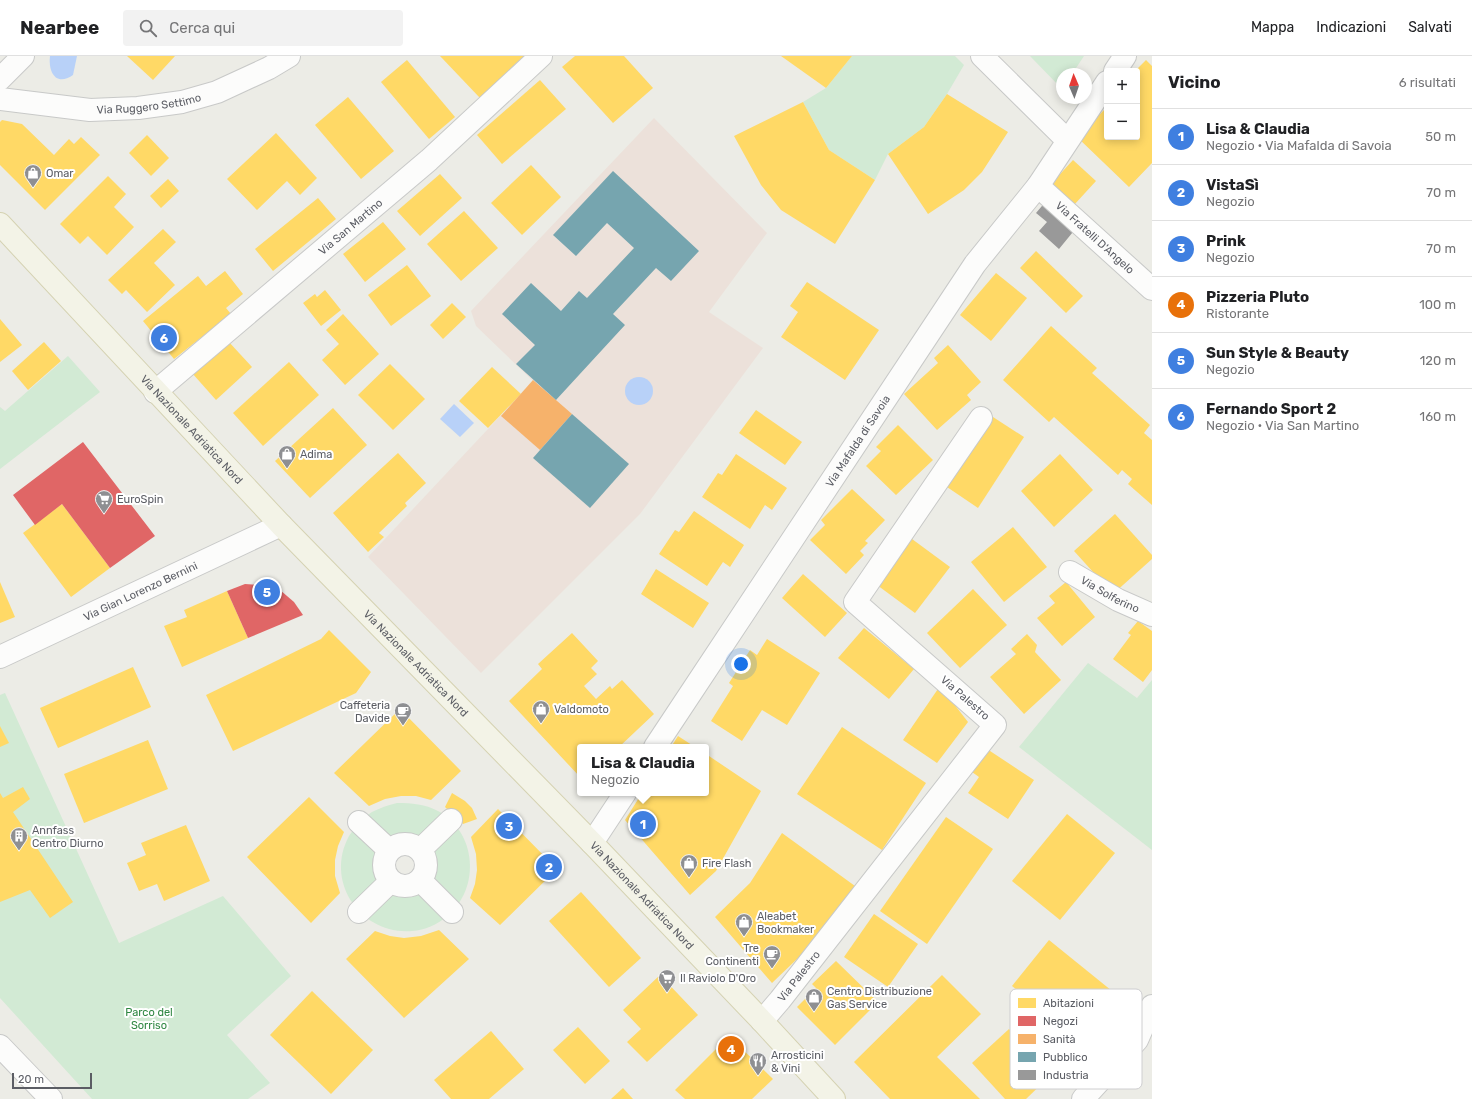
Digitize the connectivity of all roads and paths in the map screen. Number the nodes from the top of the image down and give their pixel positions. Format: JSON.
{"nodes":[{"id":1,"x":23,"y":56,"type":"edge"},
{"id":2,"x":290,"y":56,"type":"edge"},
{"id":3,"x":542,"y":56,"type":"edge"},
{"id":4,"x":982,"y":56,"type":"edge"},
{"id":5,"x":1125,"y":56,"type":"edge"},
{"id":6,"x":1117,"y":68,"type":"edge"},
{"id":7,"x":0,"y":79,"type":"edge"},
{"id":8,"x":1104,"y":86,"type":"edge"},
{"id":9,"x":0,"y":100,"type":"edge"},
{"id":10,"x":1067,"y":140,"type":"junction"},
{"id":11,"x":1038,"y":186,"type":"junction"},
{"id":12,"x":0,"y":224,"type":"edge"},
{"id":13,"x":1152,"y":289,"type":"edge"},
{"id":14,"x":155,"y":392,"type":"junction"},
{"id":15,"x":982,"y":418,"type":"dead end"},
{"id":16,"x":281,"y":525,"type":"junction"},
{"id":17,"x":1070,"y":572,"type":"dead end"},
{"id":18,"x":1152,"y":615,"type":"edge"},
{"id":19,"x":0,"y":657,"type":"edge"},
{"id":20,"x":657,"y":744,"type":"edge"},
{"id":21,"x":623,"y":796,"type":"edge"},
{"id":22,"x":451,"y":820,"type":"dead end"},
{"id":23,"x":359,"y":822,"type":"dead end"},
{"id":24,"x":592,"y":843,"type":"junction"},
{"id":25,"x":390,"y":850,"type":"junction"},
{"id":26,"x":420,"y":850,"type":"junction"},
{"id":27,"x":420,"y":880,"type":"junction"},
{"id":28,"x":391,"y":881,"type":"junction"},
{"id":29,"x":359,"y":912,"type":"dead end"},
{"id":30,"x":452,"y":912,"type":"dead end"},
{"id":31,"x":1152,"y":1006,"type":"edge"},
{"id":32,"x":762,"y":1021,"type":"junction"},
{"id":33,"x":1142,"y":1029,"type":"edge"},
{"id":34,"x":0,"y":1046,"type":"edge"},
{"id":35,"x":1092,"y":1089,"type":"edge"},
{"id":36,"x":51,"y":1099,"type":"edge"},
{"id":37,"x":834,"y":1099,"type":"edge"},
{"id":38,"x":1083,"y":1099,"type":"edge"}],
"edges":[{"from":1,"to":7,"type":"street"},
{"from":2,"to":9,"type":"street","name":"Via Ruggero Settimo"},
{"from":3,"to":14,"type":"street","name":"Via San Martino"},
{"from":4,"to":10,"type":"street"},
{"from":5,"to":6,"type":"street"},
{"from":8,"to":10,"type":"street","name":"Via Mafalda di Savoia"},
{"from":10,"to":11,"type":"street","name":"Via Mafalda di Savoia"},
{"from":11,"to":13,"type":"street","name":"Via Fratelli D'Angelo"},
{"from":11,"to":20,"type":"street","name":"Via Mafalda di Savoia"},
{"from":12,"to":14,"type":"main road","name":"Via Nazionale Adriatica Nord"},
{"from":14,"to":16,"type":"main road","name":"Via Nazionale Adriatica Nord"},
{"from":15,"to":32,"type":"street","name":"Via Palestro"},
{"from":16,"to":19,"type":"street","name":"Via Gian Lorenzo Bernini"},
{"from":16,"to":24,"type":"main road","name":"Via Nazionale Adriatica Nord"},
{"from":17,"to":18,"type":"street","name":"Via Solferino"},
{"from":21,"to":24,"type":"street"},
{"from":22,"to":26,"type":"street"},
{"from":23,"to":25,"type":"street"},
{"from":24,"to":32,"type":"main road","name":"Via Nazionale Adriatica Nord"},
{"from":25,"to":26,"type":"street"},
{"from":25,"to":28,"type":"street"},
{"from":26,"to":27,"type":"street"},
{"from":27,"to":28,"type":"street"},
{"from":27,"to":30,"type":"street"},
{"from":28,"to":29,"type":"street"},
{"from":31,"to":33,"type":"street"},
{"from":32,"to":37,"type":"main road","name":"Via Nazionale Adriatica Nord"},
{"from":34,"to":36,"type":"street"},
{"from":35,"to":38,"type":"street"}]}
